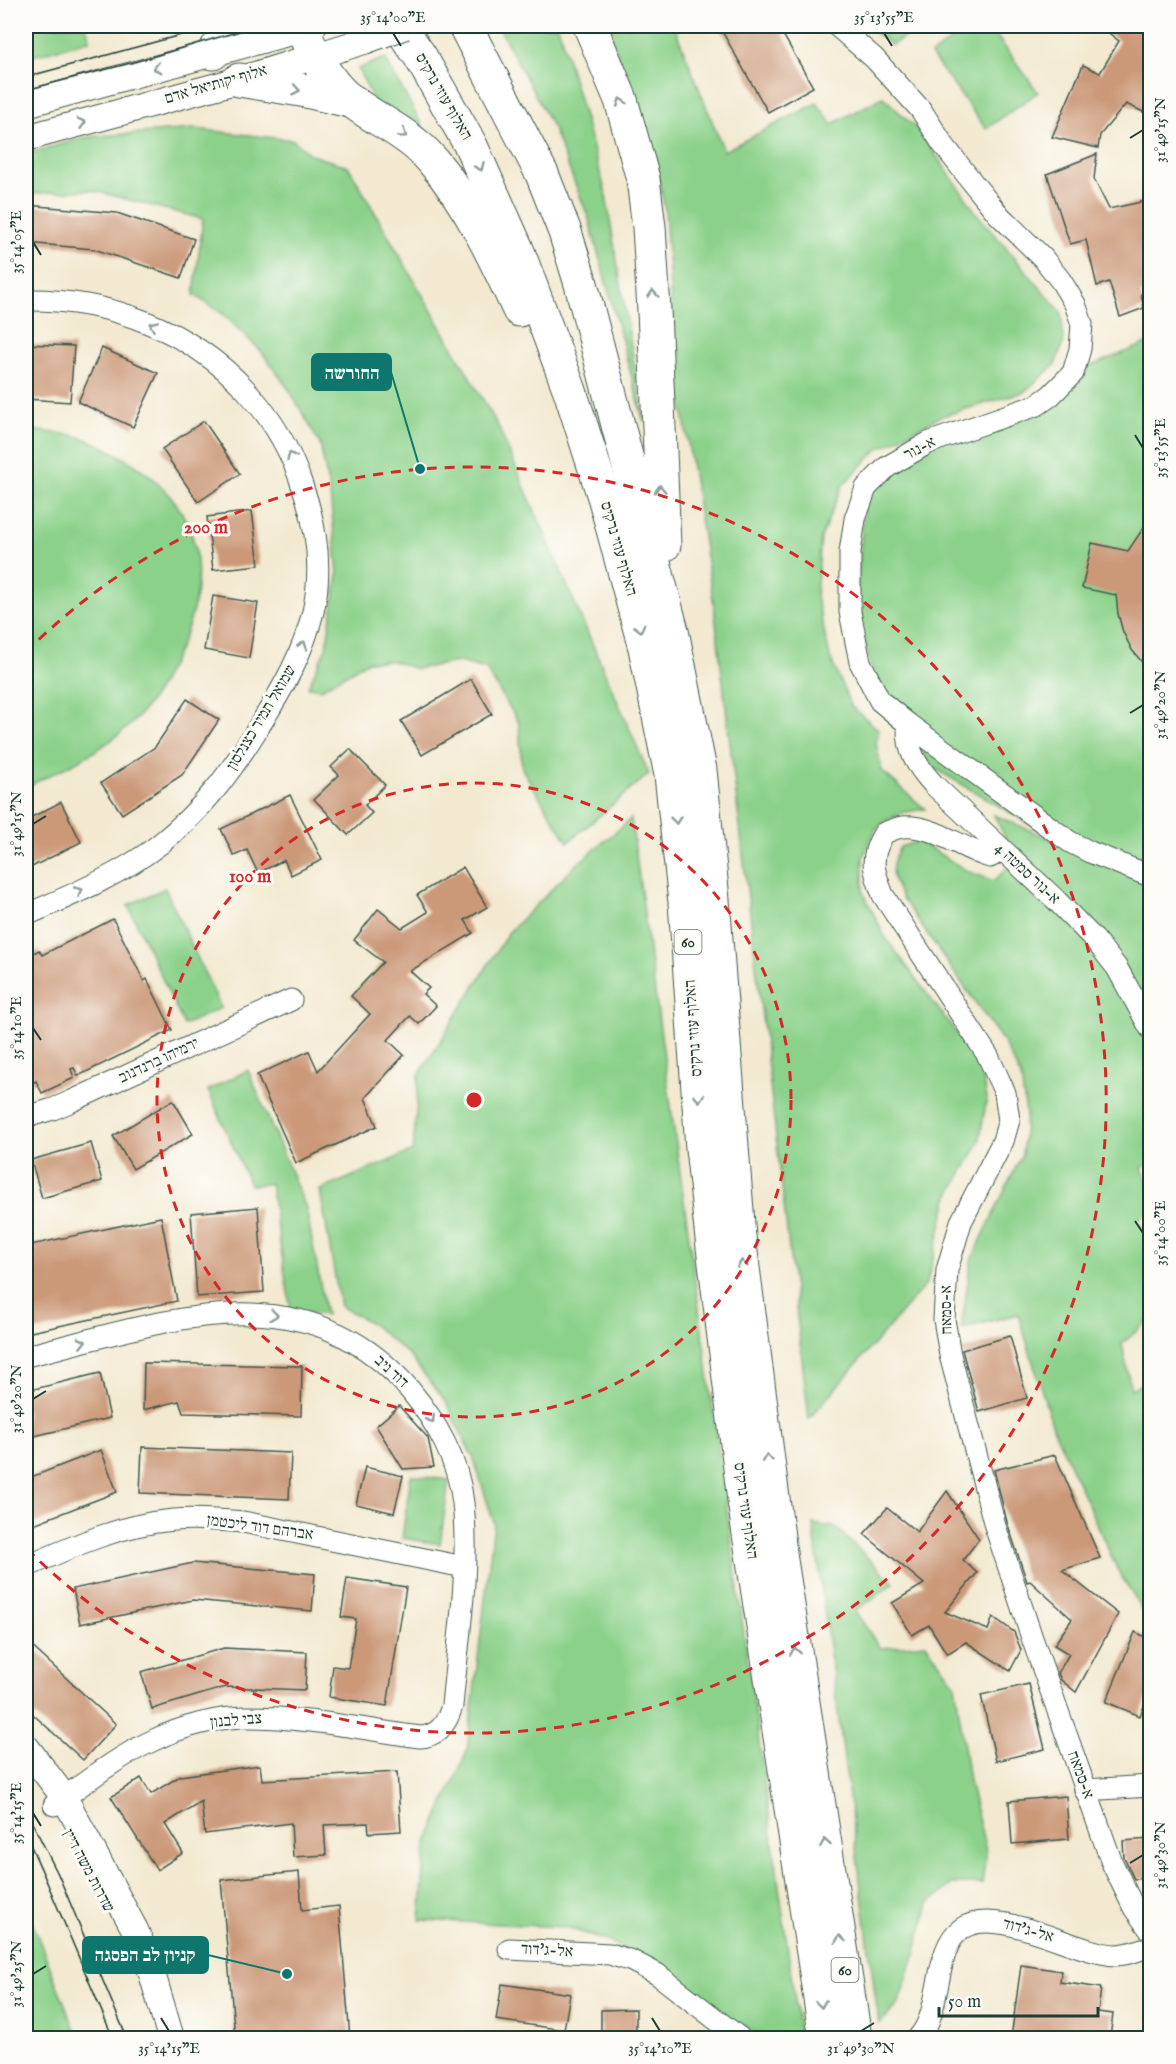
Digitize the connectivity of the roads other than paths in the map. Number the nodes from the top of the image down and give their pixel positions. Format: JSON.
{"nodes":[{"id":1,"x":233,"y":26,"type":"edge"},
{"id":2,"x":399,"y":26,"type":"edge"},
{"id":3,"x":405,"y":26,"type":"edge"},
{"id":4,"x":465,"y":26,"type":"edge"},
{"id":5,"x":590,"y":26,"type":"edge"},
{"id":6,"x":837,"y":26,"type":"edge"},
{"id":7,"x":308,"y":34,"type":"edge"},
{"id":8,"x":213,"y":53,"type":"junction"},
{"id":9,"x":239,"y":80,"type":"junction"},
{"id":10,"x":354,"y":102,"type":"junction"},
{"id":11,"x":26,"y":104,"type":"edge"},
{"id":12,"x":26,"y":138,"type":"edge"},
{"id":13,"x":26,"y":300,"type":"edge"},
{"id":14,"x":605,"y":500,"type":"junction"},
{"id":15,"x":672,"y":631,"type":"junction"},
{"id":16,"x":908,"y":724,"type":"junction"},
{"id":17,"x":1002,"y":850,"type":"junction"},
{"id":18,"x":1150,"y":876,"type":"edge"},
{"id":19,"x":26,"y":915,"type":"edge"},
{"id":20,"x":291,"y":1000,"type":"dead end"},
{"id":21,"x":1150,"y":1028,"type":"edge"},
{"id":22,"x":26,"y":1117,"type":"edge"},
{"id":23,"x":26,"y":1356,"type":"edge"},
{"id":24,"x":26,"y":1567,"type":"edge"},
{"id":25,"x":464,"y":1567,"type":"junction"},
{"id":26,"x":439,"y":1732,"type":"joint"},
{"id":27,"x":26,"y":1747,"type":"edge"},
{"id":28,"x":26,"y":1761,"type":"edge"},
{"id":29,"x":1150,"y":1786,"type":"edge"},
{"id":30,"x":1086,"y":1790,"type":"junction"},
{"id":31,"x":59,"y":1801,"type":"junction"},
{"id":32,"x":820,"y":1903,"type":"junction"},
{"id":33,"x":1148,"y":1943,"type":"edge"},
{"id":34,"x":508,"y":1949,"type":"dead end"},
{"id":35,"x":158,"y":2038,"type":"edge"},
{"id":36,"x":171,"y":2038,"type":"edge"},
{"id":37,"x":740,"y":2038,"type":"edge"},
{"id":38,"x":826,"y":2038,"type":"edge"},
{"id":39,"x":855,"y":2038,"type":"edge"},
{"id":40,"x":918,"y":2038,"type":"edge"}],
"edges":[{"from":1,"to":8,"type":"highway"},
{"from":2,"to":14,"type":"highway","name":"האלוף עוזי נרקיס","number":"60","one_way":true},
{"from":3,"to":7,"type":"street","name":"אלוף יקותיאל אדם","bridge":true},
{"from":4,"to":15,"type":"highway","name":"האלוף עוזי נרקיס","number":"60"},
{"from":15,"to":5,"type":"highway","one_way":true},
{"from":6,"to":16,"type":"street","name":"א-נור"},
{"from":7,"to":8,"type":"street","name":"אלוף יקותיאל אדם"},
{"from":7,"to":9,"type":"street","name":"אלוף יקותיאל אדם"},
{"from":7,"to":10,"type":"highway"},
{"from":8,"to":11,"type":"street","name":"אלוף יקותיאל אדם","one_way":true},
{"from":9,"to":10,"type":"highway","one_way":true},
{"from":12,"to":9,"type":"street","name":"אלוף יקותיאל אדם","one_way":true},
{"from":10,"to":14,"type":"highway","one_way":true},
{"from":19,"to":13,"type":"street","name":"שמואל תמיר כצנלסון","one_way":true},
{"from":14,"to":32,"type":"highway","name":"האלוף עוזי נרקיס","number":"60","one_way":true},
{"from":32,"to":15,"type":"highway","name":"האלוף עוזי נרקיס","number":"60","one_way":true},
{"from":16,"to":17,"type":"street","name":"א-נור סמטה 4"},
{"from":16,"to":18,"type":"street","name":"א-נור"},
{"from":17,"to":21,"type":"street","name":"א-נור סמטה 4"},
{"from":17,"to":30,"type":"street","name":"א-סמאח"},
{"from":20,"to":22,"type":"street","name":"ירמיהו ברנדנוב"},
{"from":23,"to":25,"type":"street","name":"דוד ניב","one_way":true},
{"from":24,"to":25,"type":"street","name":"אברהם דוד ליכטמן"},
{"from":25,"to":26,"type":"street","name":"דוד ניב"},
{"from":26,"to":31,"type":"street","name":"צבי לבנון"},
{"from":27,"to":31,"type":"street","name":"שדרות משה דיין"},
{"from":28,"to":31,"type":"street"},
{"from":29,"to":30,"type":"street"},
{"from":30,"to":33,"type":"street","name":"א-סמאח"},
{"from":31,"to":35,"type":"street","name":"שדרות משה דיין"},
{"from":31,"to":36,"type":"street"},
{"from":32,"to":38,"type":"highway","name":"האלוף עוזי נרקיס","number":"60","one_way":true},
{"from":39,"to":32,"type":"highway","name":"האלוף עוזי נרקיס","number":"60","one_way":true},
{"from":33,"to":40,"type":"street","name":"אל-ג'דוד"},
{"from":34,"to":37,"type":"street","name":"אל-ג'דוד"}]}
